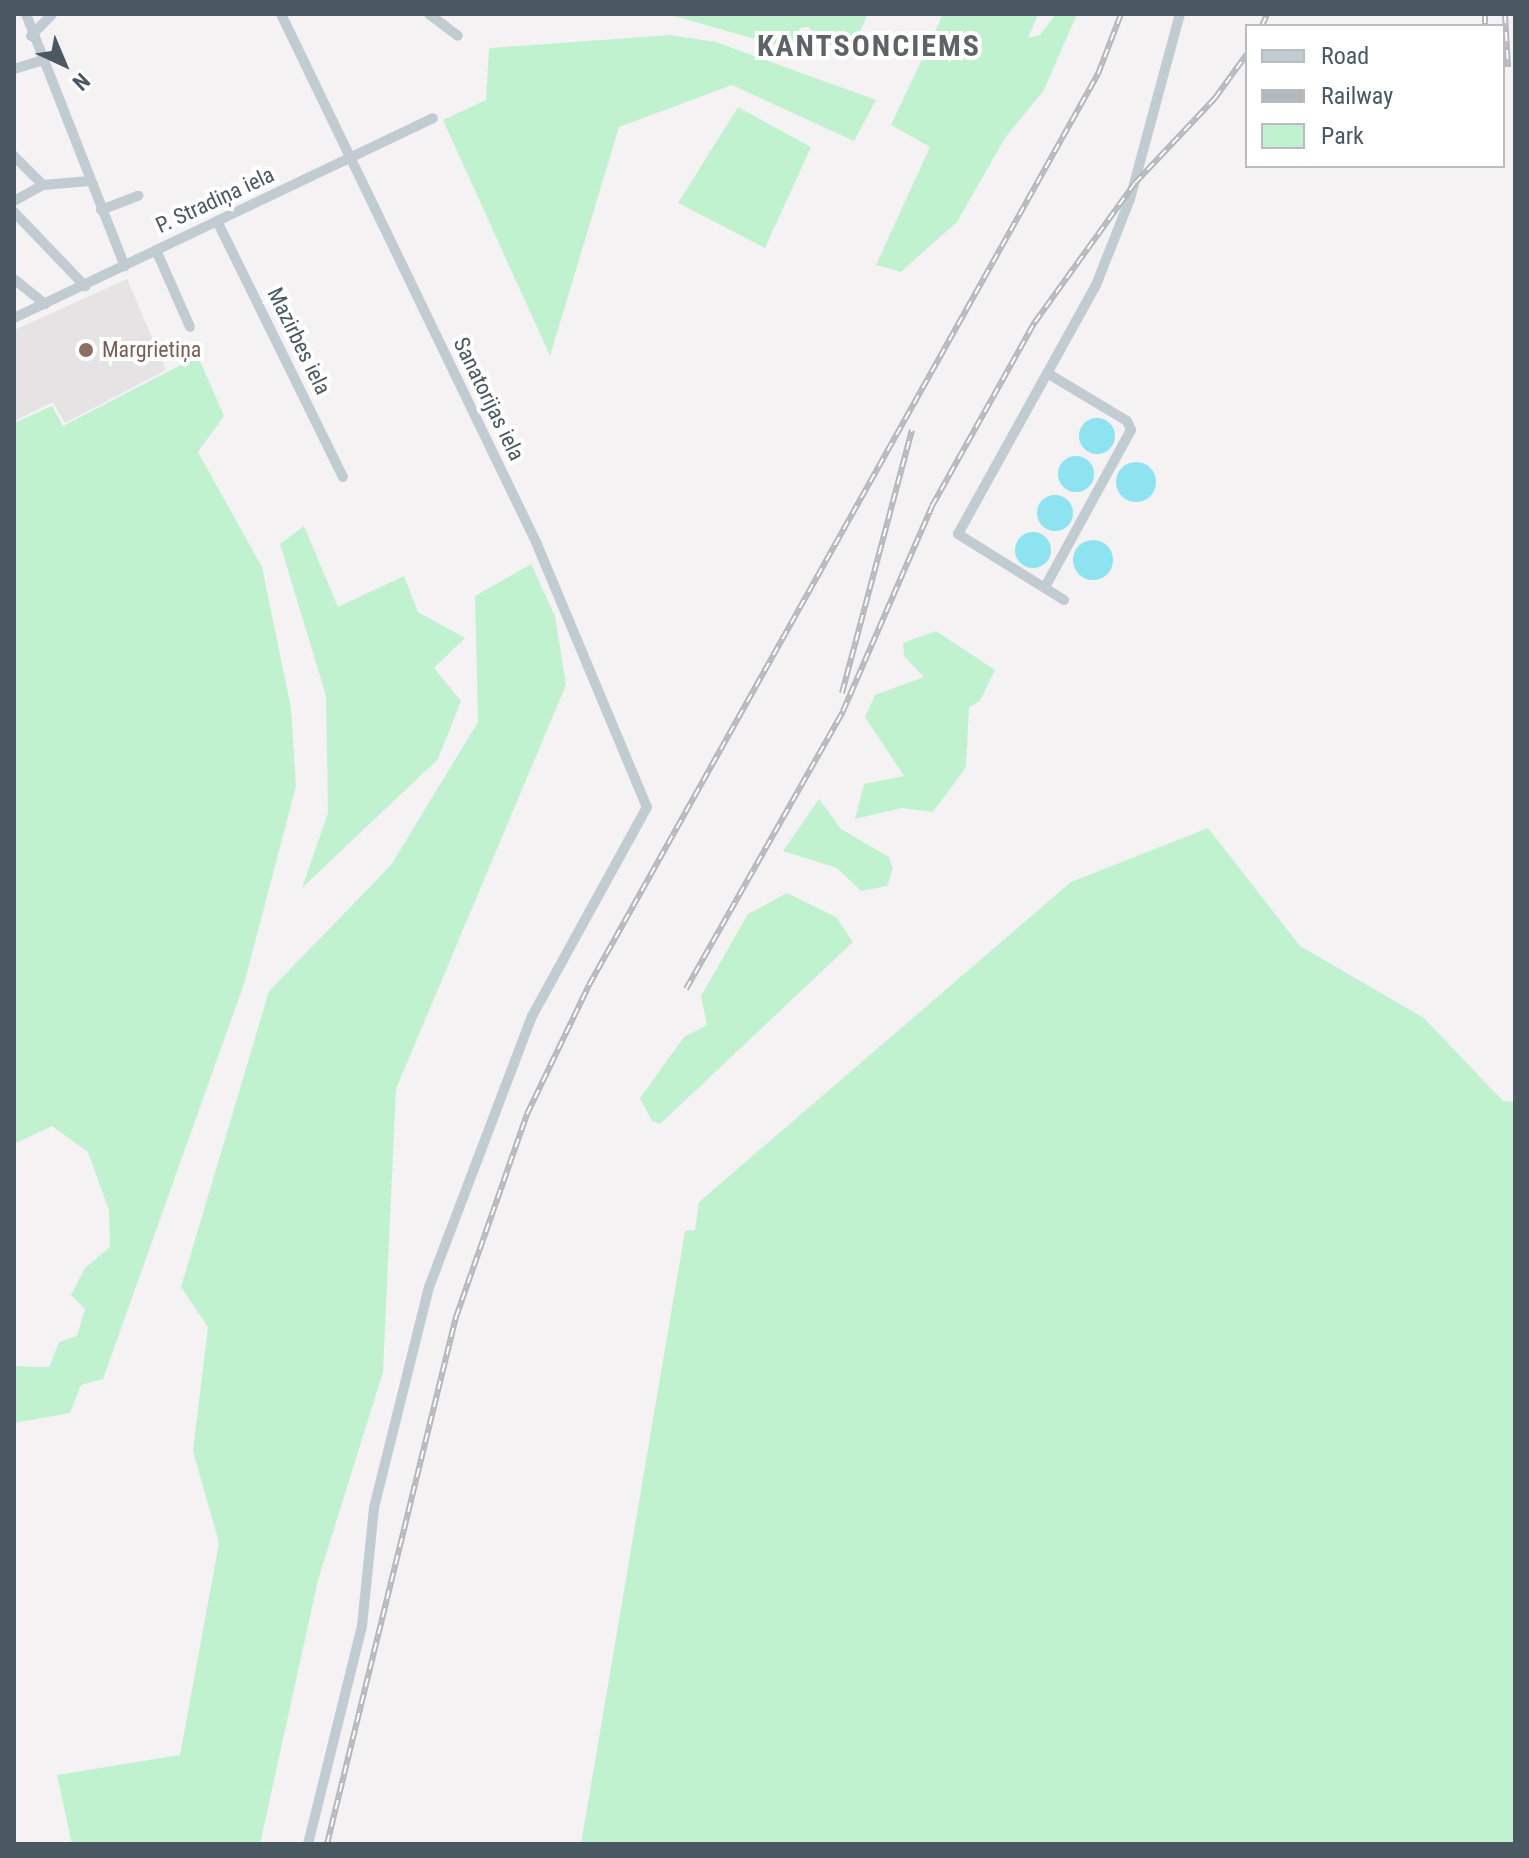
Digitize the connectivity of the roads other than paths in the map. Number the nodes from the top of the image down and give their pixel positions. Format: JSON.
{"nodes":[{"id":1,"x":23,"y":14,"type":"edge"},
{"id":2,"x":52,"y":14,"type":"edge"},
{"id":3,"x":281,"y":14,"type":"edge"},
{"id":4,"x":429,"y":14,"type":"edge"},
{"id":5,"x":1180,"y":14,"type":"edge"},
{"id":6,"x":14,"y":16,"type":"edge"},
{"id":7,"x":31,"y":36,"type":"junction"},
{"id":8,"x":458,"y":36,"type":"dead end"},
{"id":9,"x":40,"y":61,"type":"junction"},
{"id":10,"x":14,"y":69,"type":"edge"},
{"id":11,"x":433,"y":118,"type":"dead end"},
{"id":12,"x":14,"y":156,"type":"edge"},
{"id":13,"x":350,"y":157,"type":"junction"},
{"id":14,"x":89,"y":181,"type":"junction"},
{"id":15,"x":43,"y":185,"type":"junction"},
{"id":16,"x":138,"y":196,"type":"dead end"},
{"id":17,"x":14,"y":201,"type":"edge"},
{"id":18,"x":101,"y":210,"type":"junction"},
{"id":19,"x":14,"y":212,"type":"edge"},
{"id":20,"x":218,"y":223,"type":"junction"},
{"id":21,"x":156,"y":250,"type":"junction"},
{"id":22,"x":125,"y":266,"type":"junction"},
{"id":23,"x":14,"y":279,"type":"edge"},
{"id":24,"x":85,"y":286,"type":"junction"},
{"id":25,"x":45,"y":304,"type":"junction"},
{"id":26,"x":14,"y":318,"type":"edge"},
{"id":27,"x":190,"y":327,"type":"dead end"},
{"id":28,"x":1047,"y":373,"type":"junction"},
{"id":29,"x":343,"y":477,"type":"dead end"},
{"id":30,"x":1045,"y":587,"type":"junction"},
{"id":31,"x":1064,"y":600,"type":"dead end"},
{"id":32,"x":308,"y":1844,"type":"edge"}],
"edges":[{"from":1,"to":6,"type":"street"},
{"from":1,"to":7,"type":"street"},
{"from":2,"to":7,"type":"street"},
{"from":3,"to":13,"type":"street","name":"Sanatorijas iela"},
{"from":4,"to":8,"type":"street"},
{"from":5,"to":28,"type":"street"},
{"from":7,"to":9,"type":"street"},
{"from":9,"to":10,"type":"street"},
{"from":9,"to":14,"type":"street"},
{"from":11,"to":13,"type":"street","name":"P. Stradiņa iela"},
{"from":12,"to":15,"type":"street"},
{"from":13,"to":20,"type":"street","name":"P. Stradiņa iela"},
{"from":13,"to":32,"type":"street","name":"Sanatorijas iela"},
{"from":14,"to":15,"type":"street"},
{"from":14,"to":18,"type":"street"},
{"from":15,"to":17,"type":"street"},
{"from":16,"to":18,"type":"street"},
{"from":18,"to":22,"type":"street"},
{"from":19,"to":24,"type":"street"},
{"from":20,"to":21,"type":"street","name":"P. Stradiņa iela"},
{"from":20,"to":29,"type":"street","name":"Mazirbes iela"},
{"from":21,"to":22,"type":"street","name":"P. Stradiņa iela"},
{"from":21,"to":27,"type":"street"},
{"from":22,"to":24,"type":"street","name":"P. Stradiņa iela"},
{"from":23,"to":25,"type":"street"},
{"from":24,"to":25,"type":"street","name":"P. Stradiņa iela"},
{"from":25,"to":26,"type":"street","name":"P. Stradiņa iela"},
{"from":28,"to":30,"type":"street"},
{"from":28,"to":30,"type":"street"},
{"from":30,"to":31,"type":"street"}]}
